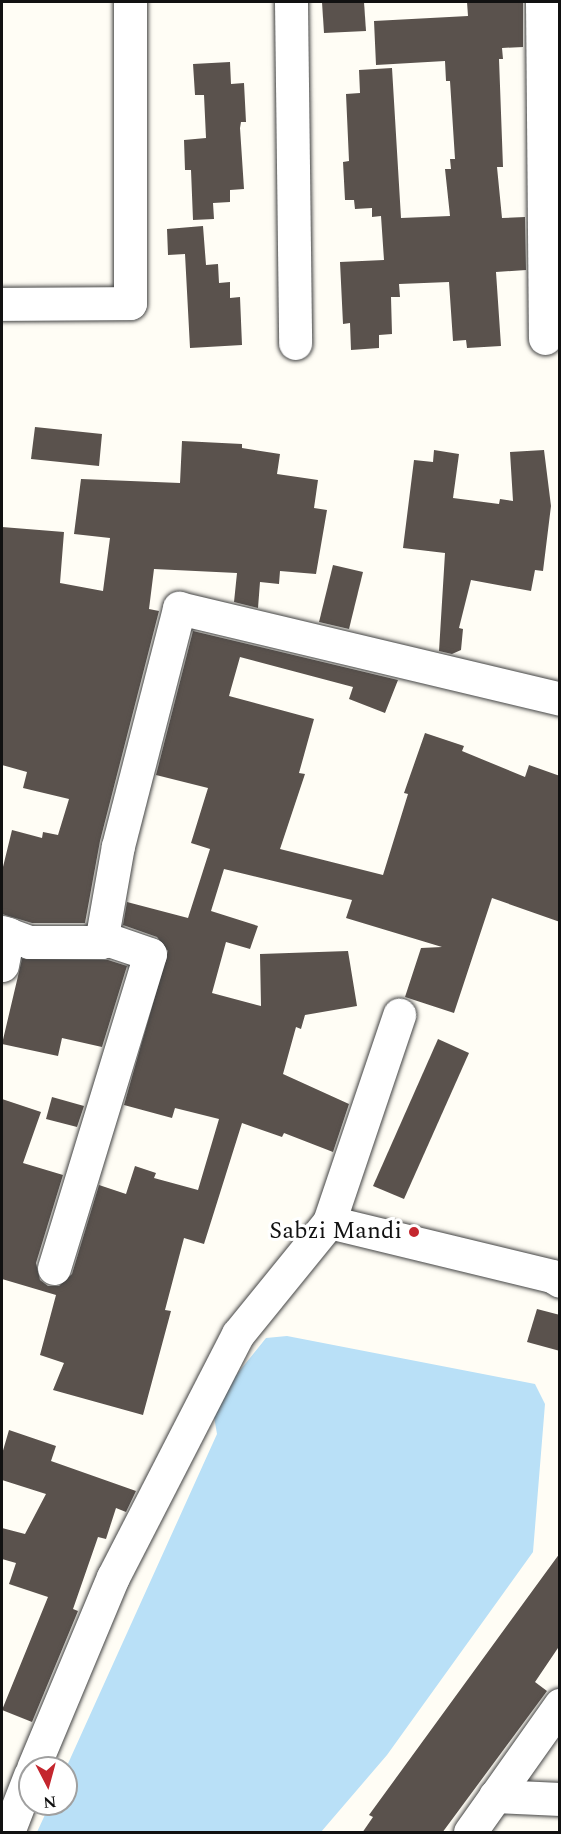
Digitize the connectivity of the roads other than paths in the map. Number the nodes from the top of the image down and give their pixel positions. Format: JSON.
{"nodes":[{"id":1,"x":130,"y":2,"type":"edge"},
{"id":2,"x":291,"y":2,"type":"edge"},
{"id":3,"x":542,"y":2,"type":"edge"},
{"id":4,"x":2,"y":304,"type":"edge"},
{"id":5,"x":545,"y":338,"type":"dead end"},
{"id":6,"x":295,"y":343,"type":"dead end"},
{"id":7,"x":560,"y":699,"type":"edge"},
{"id":8,"x":100,"y":942,"type":"junction"},
{"id":9,"x":4,"y":944,"type":"edge"},
{"id":10,"x":399,"y":1015,"type":"dead end"},
{"id":11,"x":329,"y":1222,"type":"junction"},
{"id":12,"x":54,"y":1268,"type":"dead end"},
{"id":13,"x":560,"y":1281,"type":"edge"},
{"id":14,"x":560,"y":1705,"type":"edge"},
{"id":15,"x":38,"y":1756,"type":"edge"},
{"id":16,"x":495,"y":1796,"type":"junction"},
{"id":17,"x":560,"y":1799,"type":"edge"},
{"id":18,"x":18,"y":1807,"type":"edge"},
{"id":19,"x":8,"y":1833,"type":"edge"},
{"id":20,"x":470,"y":1833,"type":"edge"}],
"edges":[{"from":1,"to":4,"type":"street"},
{"from":2,"to":6,"type":"street"},
{"from":3,"to":5,"type":"street"},
{"from":7,"to":8,"type":"street"},
{"from":8,"to":9,"type":"street"},
{"from":8,"to":12,"type":"street"},
{"from":10,"to":11,"type":"street"},
{"from":11,"to":13,"type":"street"},
{"from":11,"to":15,"type":"street"},
{"from":14,"to":16,"type":"street"},
{"from":16,"to":17,"type":"street"},
{"from":16,"to":20,"type":"street"},
{"from":18,"to":19,"type":"street"}]}
